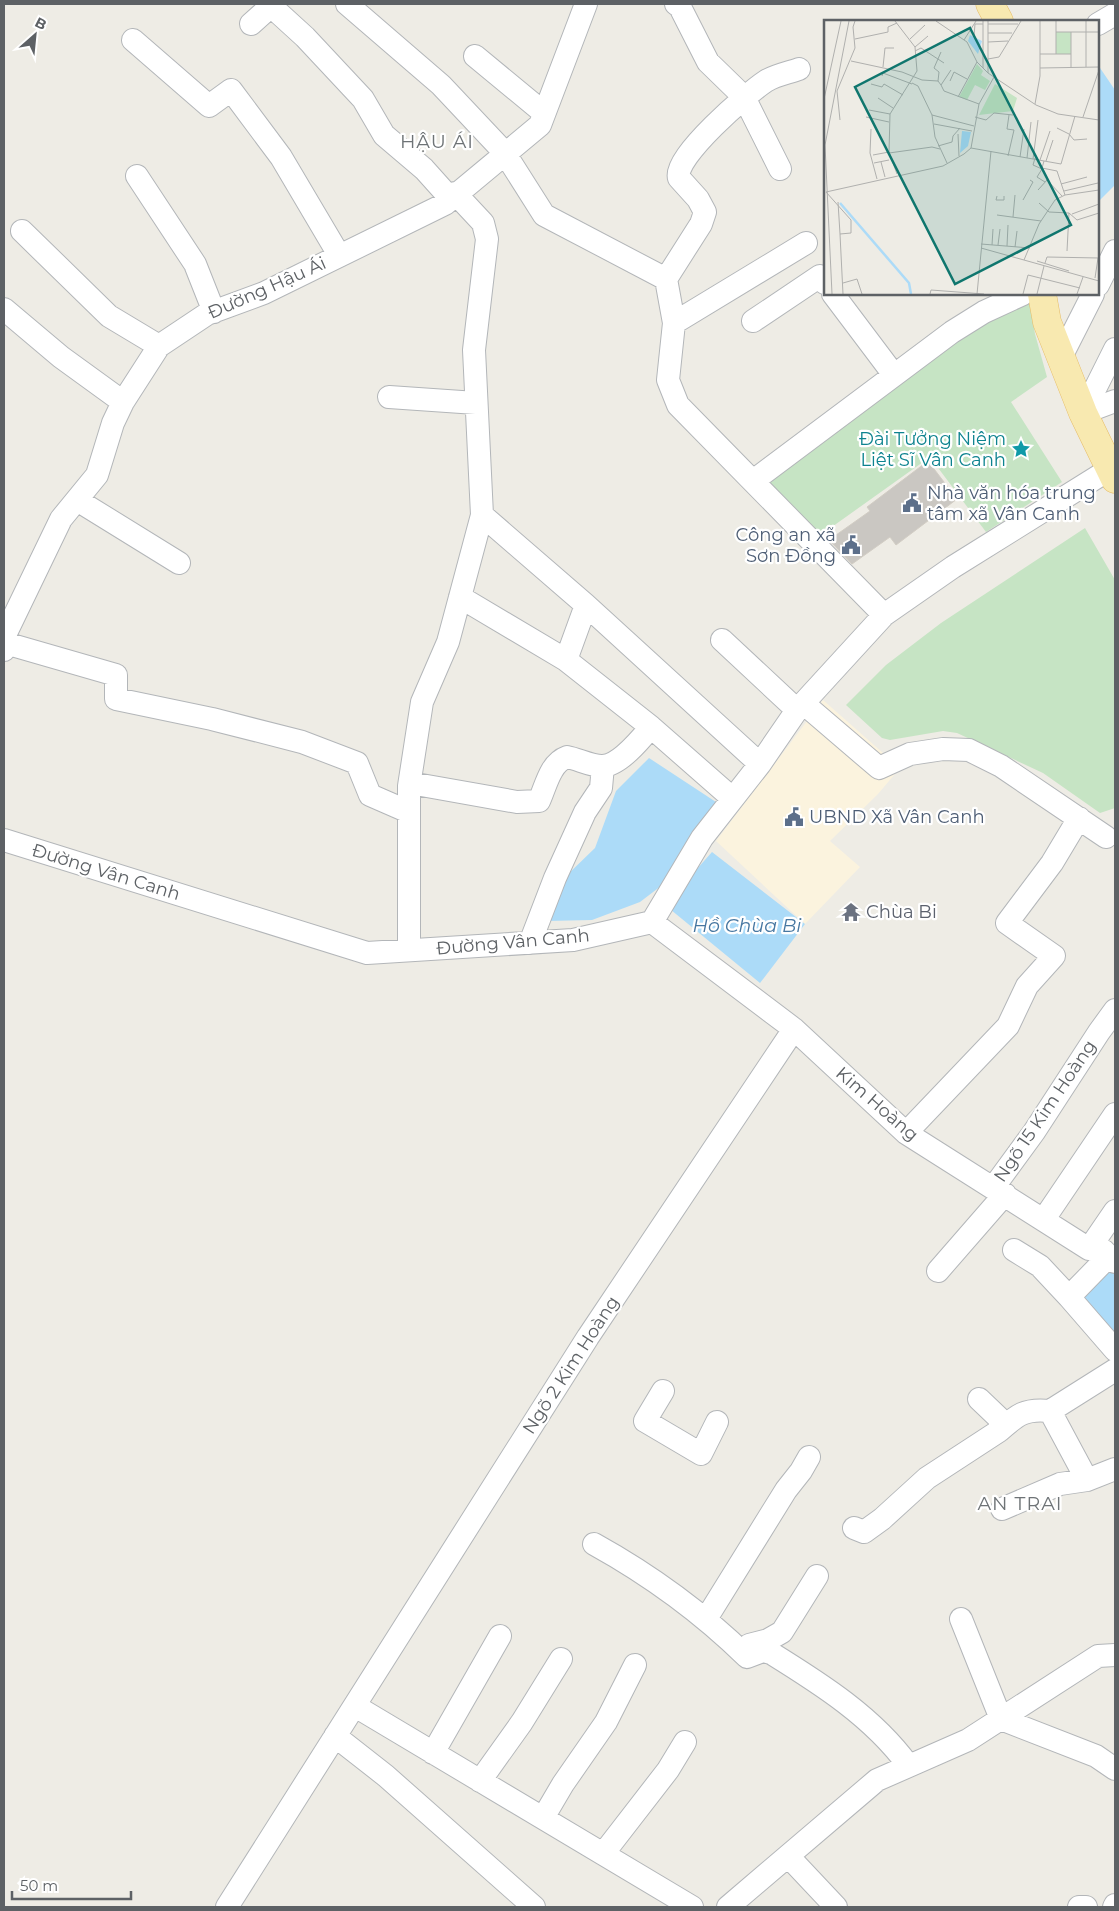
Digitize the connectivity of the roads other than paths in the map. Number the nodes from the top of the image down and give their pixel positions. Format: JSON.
{"nodes":[{"id":1,"x":347,"y":4,"type":"edge"},
{"id":2,"x":586,"y":4,"type":"edge"},
{"id":3,"x":676,"y":4,"type":"edge"},
{"id":4,"x":990,"y":4,"type":"edge"},
{"id":5,"x":1115,"y":14,"type":"edge"},
{"id":6,"x":998,"y":20,"type":"edge"},
{"id":7,"x":1099,"y":23,"type":"edge"},
{"id":8,"x":251,"y":24,"type":"dead end"},
{"id":9,"x":133,"y":40,"type":"dead end"},
{"id":10,"x":475,"y":56,"type":"dead end"},
{"id":11,"x":799,"y":69,"type":"dead end"},
{"id":12,"x":744,"y":97,"type":"junction"},
{"id":13,"x":544,"y":113,"type":"junction"},
{"id":14,"x":504,"y":152,"type":"junction"},
{"id":15,"x":780,"y":169,"type":"dead end"},
{"id":16,"x":137,"y":176,"type":"dead end"},
{"id":17,"x":452,"y":196,"type":"junction"},
{"id":18,"x":22,"y":231,"type":"dead end"},
{"id":19,"x":806,"y":242,"type":"dead end"},
{"id":20,"x":1115,"y":251,"type":"edge"},
{"id":21,"x":339,"y":255,"type":"junction"},
{"id":22,"x":666,"y":279,"type":"junction"},
{"id":23,"x":824,"y":282,"type":"edge"},
{"id":24,"x":1099,"y":283,"type":"edge"},
{"id":25,"x":834,"y":295,"type":"edge"},
{"id":26,"x":1021,"y":295,"type":"edge"},
{"id":27,"x":1042,"y":295,"type":"edge"},
{"id":28,"x":1092,"y":295,"type":"edge"},
{"id":29,"x":4,"y":309,"type":"edge"},
{"id":30,"x":214,"y":312,"type":"junction"},
{"id":31,"x":752,"y":321,"type":"dead end"},
{"id":32,"x":674,"y":323,"type":"junction"},
{"id":33,"x":159,"y":346,"type":"junction"},
{"id":34,"x":1115,"y":349,"type":"edge"},
{"id":35,"x":1061,"y":357,"type":"junction"},
{"id":36,"x":894,"y":374,"type":"junction"},
{"id":37,"x":389,"y":396,"type":"dead end"},
{"id":38,"x":1115,"y":401,"type":"edge"},
{"id":39,"x":123,"y":402,"type":"junction"},
{"id":40,"x":476,"y":403,"type":"junction"},
{"id":41,"x":1083,"y":413,"type":"junction"},
{"id":42,"x":1112,"y":474,"type":"edge"},
{"id":43,"x":754,"y":481,"type":"junction"},
{"id":44,"x":77,"y":500,"type":"junction"},
{"id":45,"x":482,"y":515,"type":"junction"},
{"id":46,"x":179,"y":563,"type":"dead end"},
{"id":47,"x":460,"y":597,"type":"junction"},
{"id":48,"x":586,"y":605,"type":"junction"},
{"id":49,"x":884,"y":615,"type":"junction"},
{"id":50,"x":4,"y":640,"type":"edge"},
{"id":51,"x":722,"y":640,"type":"dead end"},
{"id":52,"x":566,"y":660,"type":"junction"},
{"id":53,"x":800,"y":706,"type":"junction"},
{"id":54,"x":651,"y":727,"type":"junction"},
{"id":55,"x":760,"y":764,"type":"junction"},
{"id":56,"x":603,"y":766,"type":"junction"},
{"id":57,"x":410,"y":783,"type":"junction"},
{"id":58,"x":732,"y":798,"type":"junction"},
{"id":59,"x":409,"y":812,"type":"junction"},
{"id":60,"x":1079,"y":818,"type":"junction"},
{"id":61,"x":1106,"y":837,"type":"dead end"},
{"id":62,"x":4,"y":840,"type":"edge"},
{"id":63,"x":652,"y":922,"type":"junction"},
{"id":64,"x":530,"y":943,"type":"junction"},
{"id":65,"x":409,"y":950,"type":"junction"},
{"id":66,"x":1115,"y":1010,"type":"edge"},
{"id":67,"x":794,"y":1029,"type":"junction"},
{"id":68,"x":1115,"y":1114,"type":"edge"},
{"id":69,"x":906,"y":1133,"type":"junction"},
{"id":70,"x":999,"y":1191,"type":"junction"},
{"id":71,"x":1115,"y":1211,"type":"edge"},
{"id":72,"x":1044,"y":1219,"type":"junction"},
{"id":73,"x":1014,"y":1250,"type":"dead end"},
{"id":74,"x":1104,"y":1256,"type":"edge"},
{"id":75,"x":938,"y":1271,"type":"dead end"},
{"id":76,"x":1068,"y":1297,"type":"junction"},
{"id":77,"x":1115,"y":1350,"type":"edge"},
{"id":78,"x":1115,"y":1370,"type":"edge"},
{"id":79,"x":663,"y":1390,"type":"dead end"},
{"id":80,"x":979,"y":1398,"type":"dead end"},
{"id":81,"x":1050,"y":1411,"type":"junction"},
{"id":82,"x":717,"y":1422,"type":"dead end"},
{"id":83,"x":1000,"y":1431,"type":"junction"},
{"id":84,"x":808,"y":1457,"type":"dead end"},
{"id":85,"x":1115,"y":1469,"type":"edge"},
{"id":86,"x":1087,"y":1480,"type":"junction"},
{"id":87,"x":1002,"y":1510,"type":"dead end"},
{"id":88,"x":854,"y":1528,"type":"dead end"},
{"id":89,"x":594,"y":1544,"type":"dead end"},
{"id":90,"x":817,"y":1576,"type":"dead end"},
{"id":91,"x":706,"y":1619,"type":"junction"},
{"id":92,"x":961,"y":1619,"type":"dead end"},
{"id":93,"x":500,"y":1636,"type":"dead end"},
{"id":94,"x":744,"y":1654,"type":"junction"},
{"id":95,"x":1115,"y":1655,"type":"edge"},
{"id":96,"x":561,"y":1659,"type":"dead end"},
{"id":97,"x":635,"y":1665,"type":"dead end"},
{"id":98,"x":355,"y":1706,"type":"junction"},
{"id":99,"x":1001,"y":1719,"type":"junction"},
{"id":100,"x":335,"y":1736,"type":"junction"},
{"id":101,"x":685,"y":1742,"type":"dead end"},
{"id":102,"x":433,"y":1753,"type":"junction"},
{"id":103,"x":908,"y":1765,"type":"junction"},
{"id":104,"x":1115,"y":1769,"type":"edge"},
{"id":105,"x":480,"y":1781,"type":"junction"},
{"id":106,"x":543,"y":1818,"type":"junction"},
{"id":107,"x":602,"y":1854,"type":"junction"},
{"id":108,"x":788,"y":1856,"type":"junction"},
{"id":109,"x":227,"y":1907,"type":"edge"},
{"id":110,"x":534,"y":1907,"type":"edge"},
{"id":111,"x":692,"y":1907,"type":"edge"},
{"id":112,"x":728,"y":1907,"type":"edge"},
{"id":113,"x":836,"y":1907,"type":"edge"},
{"id":114,"x":1079,"y":1907,"type":"edge"},
{"id":115,"x":1086,"y":1907,"type":"edge"}],
"edges":[{"from":1,"to":14,"type":"street"},
{"from":2,"to":13,"type":"street","name":"Đường Hậu Ái"},
{"from":3,"to":12,"type":"street"},
{"from":4,"to":6,"type":"main road"},
{"from":5,"to":7,"type":"street"},
{"from":8,"to":17,"type":"street"},
{"from":9,"to":21,"type":"street"},
{"from":10,"to":13,"type":"street"},
{"from":11,"to":12,"type":"street"},
{"from":12,"to":15,"type":"street"},
{"from":12,"to":22,"type":"street"},
{"from":13,"to":14,"type":"street","name":"Đường Hậu Ái"},
{"from":14,"to":17,"type":"street","name":"Đường Hậu Ái"},
{"from":14,"to":22,"type":"street"},
{"from":16,"to":30,"type":"street"},
{"from":17,"to":21,"type":"street","name":"Đường Hậu Ái"},
{"from":17,"to":40,"type":"street"},
{"from":18,"to":33,"type":"street"},
{"from":19,"to":32,"type":"street"},
{"from":20,"to":24,"type":"street"},
{"from":21,"to":30,"type":"street","name":"Đường Hậu Ái"},
{"from":22,"to":32,"type":"street"},
{"from":23,"to":31,"type":"street"},
{"from":25,"to":36,"type":"street"},
{"from":26,"to":36,"type":"street"},
{"from":27,"to":35,"type":"main road"},
{"from":28,"to":35,"type":"street"},
{"from":29,"to":39,"type":"street"},
{"from":30,"to":33,"type":"street","name":"Đường Hậu Ái"},
{"from":32,"to":43,"type":"street"},
{"from":33,"to":39,"type":"street","name":"Đường Hậu Ái"},
{"from":34,"to":41,"type":"street"},
{"from":35,"to":41,"type":"main road"},
{"from":36,"to":43,"type":"street"},
{"from":37,"to":40,"type":"street"},
{"from":38,"to":41,"type":"street"},
{"from":39,"to":44,"type":"street","name":"Đường Hậu Ái"},
{"from":40,"to":45,"type":"street"},
{"from":41,"to":42,"type":"main road"},
{"from":42,"to":49,"type":"street"},
{"from":43,"to":49,"type":"street"},
{"from":44,"to":46,"type":"street"},
{"from":44,"to":50,"type":"street","name":"Đường Hậu Ái"},
{"from":45,"to":47,"type":"street"},
{"from":45,"to":48,"type":"street"},
{"from":47,"to":52,"type":"street"},
{"from":47,"to":57,"type":"street"},
{"from":48,"to":52,"type":"street"},
{"from":48,"to":55,"type":"street"},
{"from":49,"to":53,"type":"street"},
{"from":50,"to":59,"type":"street"},
{"from":51,"to":53,"type":"street"},
{"from":52,"to":54,"type":"street"},
{"from":53,"to":55,"type":"street"},
{"from":53,"to":60,"type":"street"},
{"from":54,"to":56,"type":"street"},
{"from":54,"to":58,"type":"street"},
{"from":55,"to":58,"type":"street"},
{"from":56,"to":57,"type":"street"},
{"from":56,"to":64,"type":"street"},
{"from":57,"to":59,"type":"street"},
{"from":58,"to":63,"type":"street"},
{"from":59,"to":65,"type":"street"},
{"from":60,"to":61,"type":"street"},
{"from":60,"to":69,"type":"street"},
{"from":62,"to":65,"type":"street","name":"Đường Vân Canh"},
{"from":63,"to":64,"type":"street","name":"Đường Vân Canh"},
{"from":63,"to":67,"type":"street","name":"Kim Hoàng"},
{"from":64,"to":65,"type":"street","name":"Đường Vân Canh"},
{"from":66,"to":70,"type":"street","name":"Ngõ 15 Kim Hoàng"},
{"from":67,"to":69,"type":"street","name":"Kim Hoàng"},
{"from":67,"to":98,"type":"street","name":"Ngõ 2 Kim Hoàng"},
{"from":68,"to":72,"type":"street"},
{"from":69,"to":70,"type":"street","name":"Kim Hoàng"},
{"from":70,"to":72,"type":"street","name":"Kim Hoàng"},
{"from":70,"to":75,"type":"street","name":"Ngõ 15 Kim Hoàng"},
{"from":71,"to":74,"type":"street"},
{"from":72,"to":74,"type":"street","name":"Kim Hoàng"},
{"from":73,"to":76,"type":"street"},
{"from":74,"to":76,"type":"street"},
{"from":76,"to":77,"type":"street"},
{"from":78,"to":81,"type":"street"},
{"from":79,"to":82,"type":"street"},
{"from":80,"to":83,"type":"street"},
{"from":81,"to":83,"type":"street"},
{"from":81,"to":86,"type":"street"},
{"from":83,"to":88,"type":"street"},
{"from":84,"to":91,"type":"street"},
{"from":85,"to":86,"type":"street"},
{"from":86,"to":87,"type":"street"},
{"from":89,"to":91,"type":"street"},
{"from":90,"to":94,"type":"street"},
{"from":91,"to":94,"type":"street"},
{"from":92,"to":99,"type":"street"},
{"from":93,"to":102,"type":"street"},
{"from":94,"to":103,"type":"street"},
{"from":95,"to":99,"type":"street"},
{"from":96,"to":105,"type":"street"},
{"from":97,"to":106,"type":"street"},
{"from":98,"to":100,"type":"street","name":"Ngõ 2 Kim Hoàng"},
{"from":98,"to":102,"type":"street"},
{"from":99,"to":103,"type":"street"},
{"from":99,"to":104,"type":"street"},
{"from":100,"to":109,"type":"street","name":"Ngõ 2 Kim Hoàng"},
{"from":100,"to":110,"type":"street"},
{"from":101,"to":107,"type":"street"},
{"from":102,"to":105,"type":"street"},
{"from":103,"to":108,"type":"street"},
{"from":105,"to":106,"type":"street"},
{"from":106,"to":107,"type":"street"},
{"from":107,"to":111,"type":"street"},
{"from":108,"to":112,"type":"street"},
{"from":108,"to":113,"type":"street"},
{"from":114,"to":115,"type":"street"}]}
